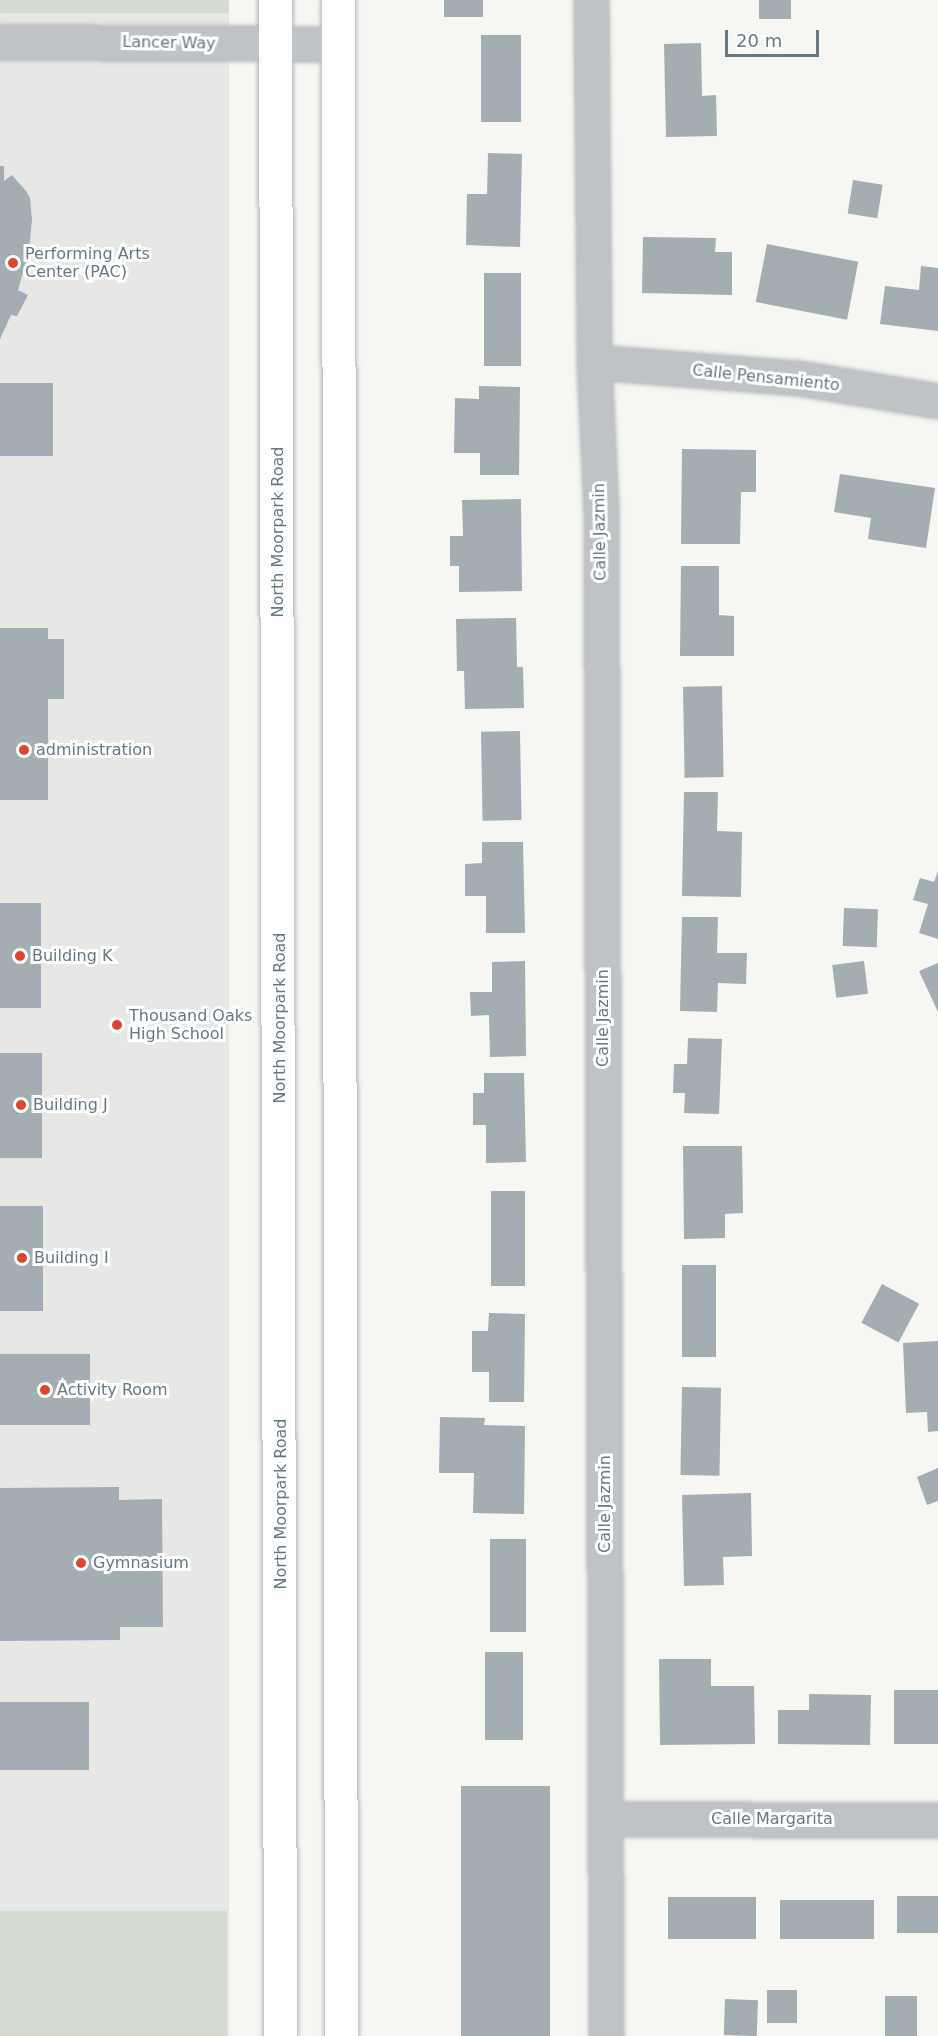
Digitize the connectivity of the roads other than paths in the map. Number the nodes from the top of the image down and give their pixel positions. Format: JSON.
{"nodes":[{"id":1,"x":276,"y":0,"type":"edge"},
{"id":2,"x":338,"y":0,"type":"edge"},
{"id":3,"x":591,"y":0,"type":"edge"},
{"id":4,"x":0,"y":42,"type":"edge"},
{"id":5,"x":276,"y":44,"type":"junction"},
{"id":6,"x":338,"y":44,"type":"junction"},
{"id":7,"x":594,"y":362,"type":"junction"},
{"id":8,"x":938,"y":401,"type":"edge"},
{"id":9,"x":606,"y":1819,"type":"junction"},
{"id":10,"x":938,"y":1820,"type":"edge"},
{"id":11,"x":280,"y":2036,"type":"edge"},
{"id":12,"x":341,"y":2036,"type":"edge"},
{"id":13,"x":606,"y":2036,"type":"edge"}],
"edges":[{"from":1,"to":5,"type":"main road","name":"North Moorpark Road"},
{"from":2,"to":6,"type":"main road"},
{"from":3,"to":7,"type":"street","name":"Calle Jazmin"},
{"from":4,"to":5,"type":"street","name":"Lancer Way"},
{"from":5,"to":6,"type":"street","name":"Lancer Way"},
{"from":5,"to":11,"type":"main road","name":"North Moorpark Road"},
{"from":6,"to":12,"type":"main road"},
{"from":7,"to":8,"type":"street","name":"Calle Pensamiento"},
{"from":7,"to":9,"type":"street","name":"Calle Jazmin"},
{"from":9,"to":10,"type":"street","name":"Calle Margarita"},
{"from":9,"to":13,"type":"street","name":"Calle Jazmin"}]}
